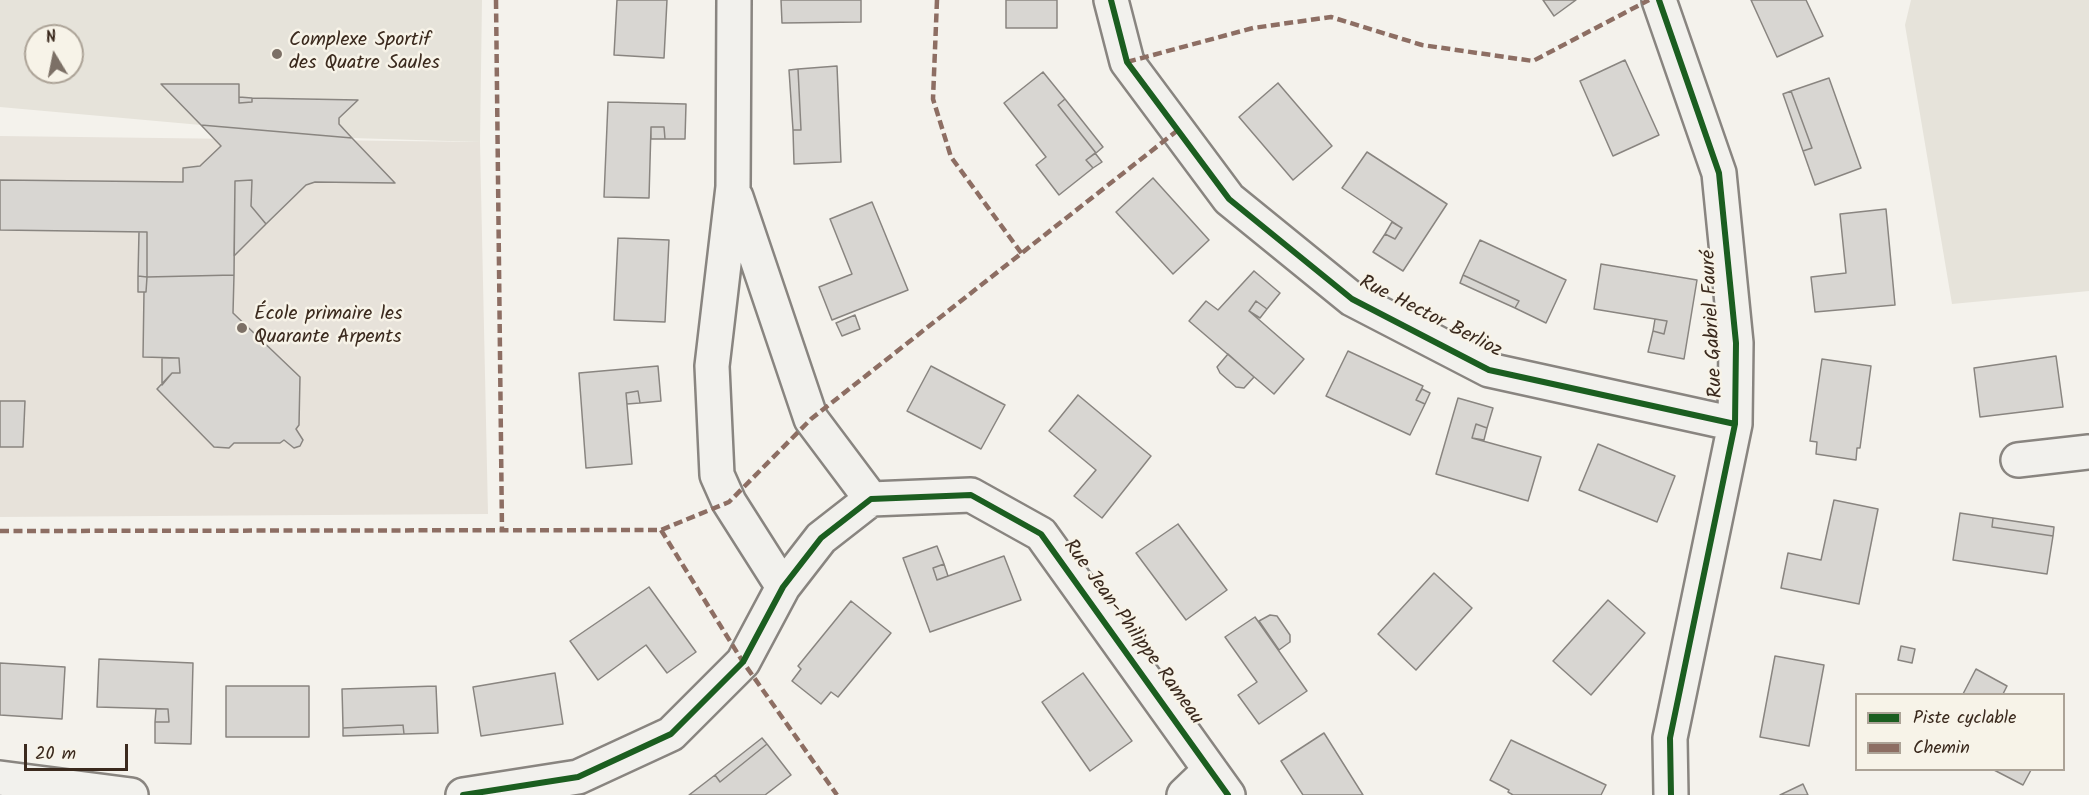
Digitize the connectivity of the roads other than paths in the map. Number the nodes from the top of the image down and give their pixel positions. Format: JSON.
{"nodes":[{"id":1,"x":734,"y":0,"type":"edge"},
{"id":2,"x":1112,"y":0,"type":"edge"},
{"id":3,"x":1659,"y":0,"type":"edge"},
{"id":4,"x":733,"y":187,"type":"junction"},
{"id":5,"x":1735,"y":424,"type":"junction"},
{"id":6,"x":2089,"y":452,"type":"edge"},
{"id":7,"x":2018,"y":460,"type":"dead end"},
{"id":8,"x":871,"y":499,"type":"junction"},
{"id":9,"x":783,"y":587,"type":"junction"},
{"id":10,"x":0,"y":778,"type":"edge"},
{"id":11,"x":1219,"y":783,"type":"edge"},
{"id":12,"x":533,"y":790,"type":"edge"},
{"id":13,"x":131,"y":795,"type":"edge"},
{"id":14,"x":463,"y":795,"type":"edge"},
{"id":15,"x":1184,"y":795,"type":"edge"},
{"id":16,"x":1671,"y":795,"type":"edge"}],
"edges":[{"from":1,"to":4,"type":"street"},
{"from":2,"to":5,"type":"street","name":"Rue Hector Berlioz"},
{"from":3,"to":5,"type":"street","name":"Rue Gabriel Fauré"},
{"from":4,"to":8,"type":"street"},
{"from":4,"to":9,"type":"street"},
{"from":5,"to":16,"type":"street","name":"Rue Gabriel Fauré"},
{"from":6,"to":7,"type":"street"},
{"from":8,"to":9,"type":"street"},
{"from":8,"to":11,"type":"street","name":"Rue Jean-Philippe Rameau"},
{"from":9,"to":12,"type":"street"},
{"from":10,"to":13,"type":"street"},
{"from":11,"to":15,"type":"street"},
{"from":12,"to":14,"type":"street"}]}
